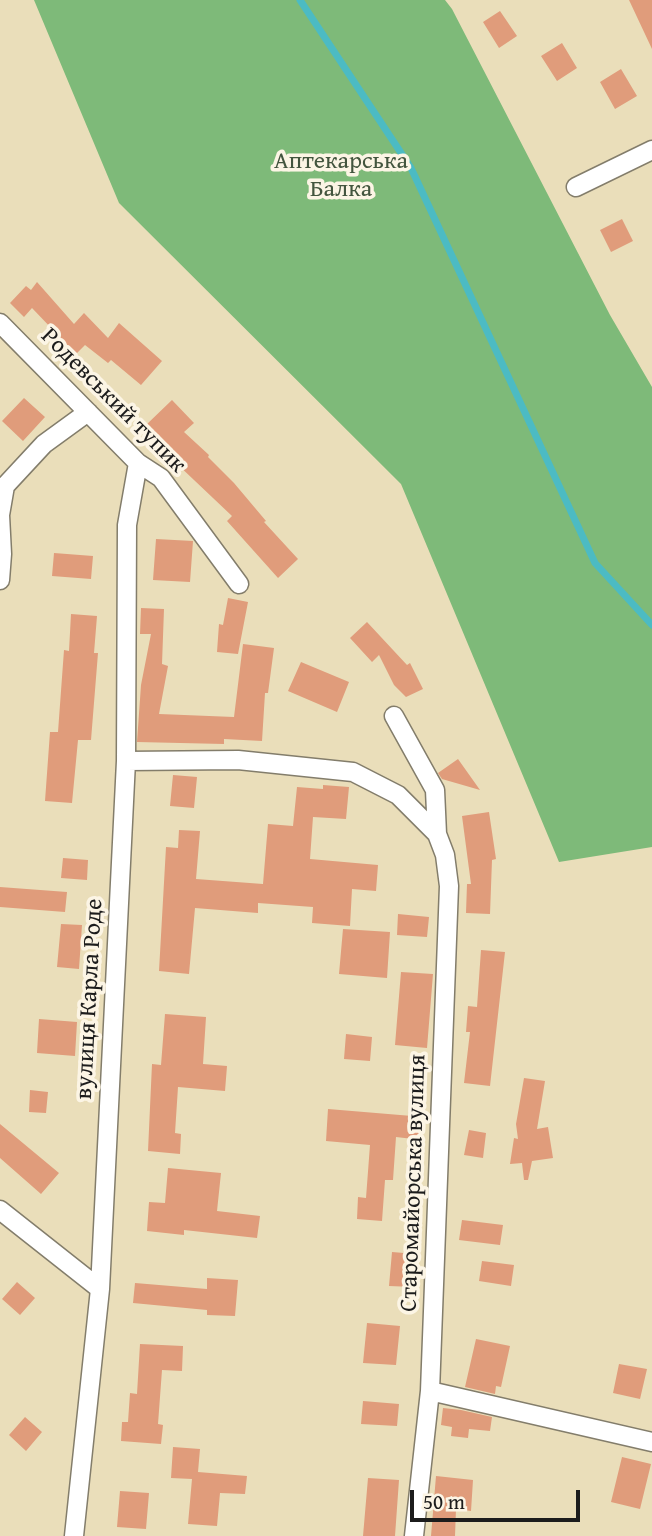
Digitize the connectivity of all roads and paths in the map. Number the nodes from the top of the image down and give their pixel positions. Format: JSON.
{"nodes":[{"id":1,"x":652,"y":150,"type":"edge"},
{"id":2,"x":576,"y":187,"type":"dead end"},
{"id":3,"x":0,"y":323,"type":"edge"},
{"id":4,"x":89,"y":412,"type":"junction"},
{"id":5,"x":138,"y":463,"type":"junction"},
{"id":6,"x":1,"y":554,"type":"edge"},
{"id":7,"x":0,"y":580,"type":"edge"},
{"id":8,"x":239,"y":584,"type":"dead end"},
{"id":9,"x":394,"y":716,"type":"dead end"},
{"id":10,"x":126,"y":761,"type":"junction"},
{"id":11,"x":436,"y":834,"type":"junction"},
{"id":12,"x":0,"y":1210,"type":"edge"},
{"id":13,"x":100,"y":1289,"type":"junction"},
{"id":14,"x":430,"y":1391,"type":"junction"},
{"id":15,"x":652,"y":1442,"type":"edge"},
{"id":16,"x":74,"y":1536,"type":"edge"},
{"id":17,"x":414,"y":1536,"type":"edge"}],
"edges":[{"from":1,"to":2,"type":"street"},
{"from":3,"to":4,"type":"street","name":"Родевський тупик"},
{"from":4,"to":5,"type":"street","name":"Родевський тупик"},
{"from":4,"to":6,"type":"street"},
{"from":5,"to":8,"type":"street","name":"Родевський тупик"},
{"from":5,"to":10,"type":"street","name":"вулиця Карла Роде"},
{"from":6,"to":7,"type":"street"},
{"from":9,"to":11,"type":"street","name":"Старомайорська вулиця"},
{"from":10,"to":11,"type":"street","name":"Старомайорська вулиця"},
{"from":10,"to":13,"type":"street","name":"вулиця Карла Роде"},
{"from":11,"to":14,"type":"street","name":"Старомайорська вулиця"},
{"from":12,"to":13,"type":"street"},
{"from":13,"to":16,"type":"street","name":"вулиця Карла Роде"},
{"from":14,"to":15,"type":"street"},
{"from":14,"to":17,"type":"street","name":"Старомайорська вулиця"}]}
